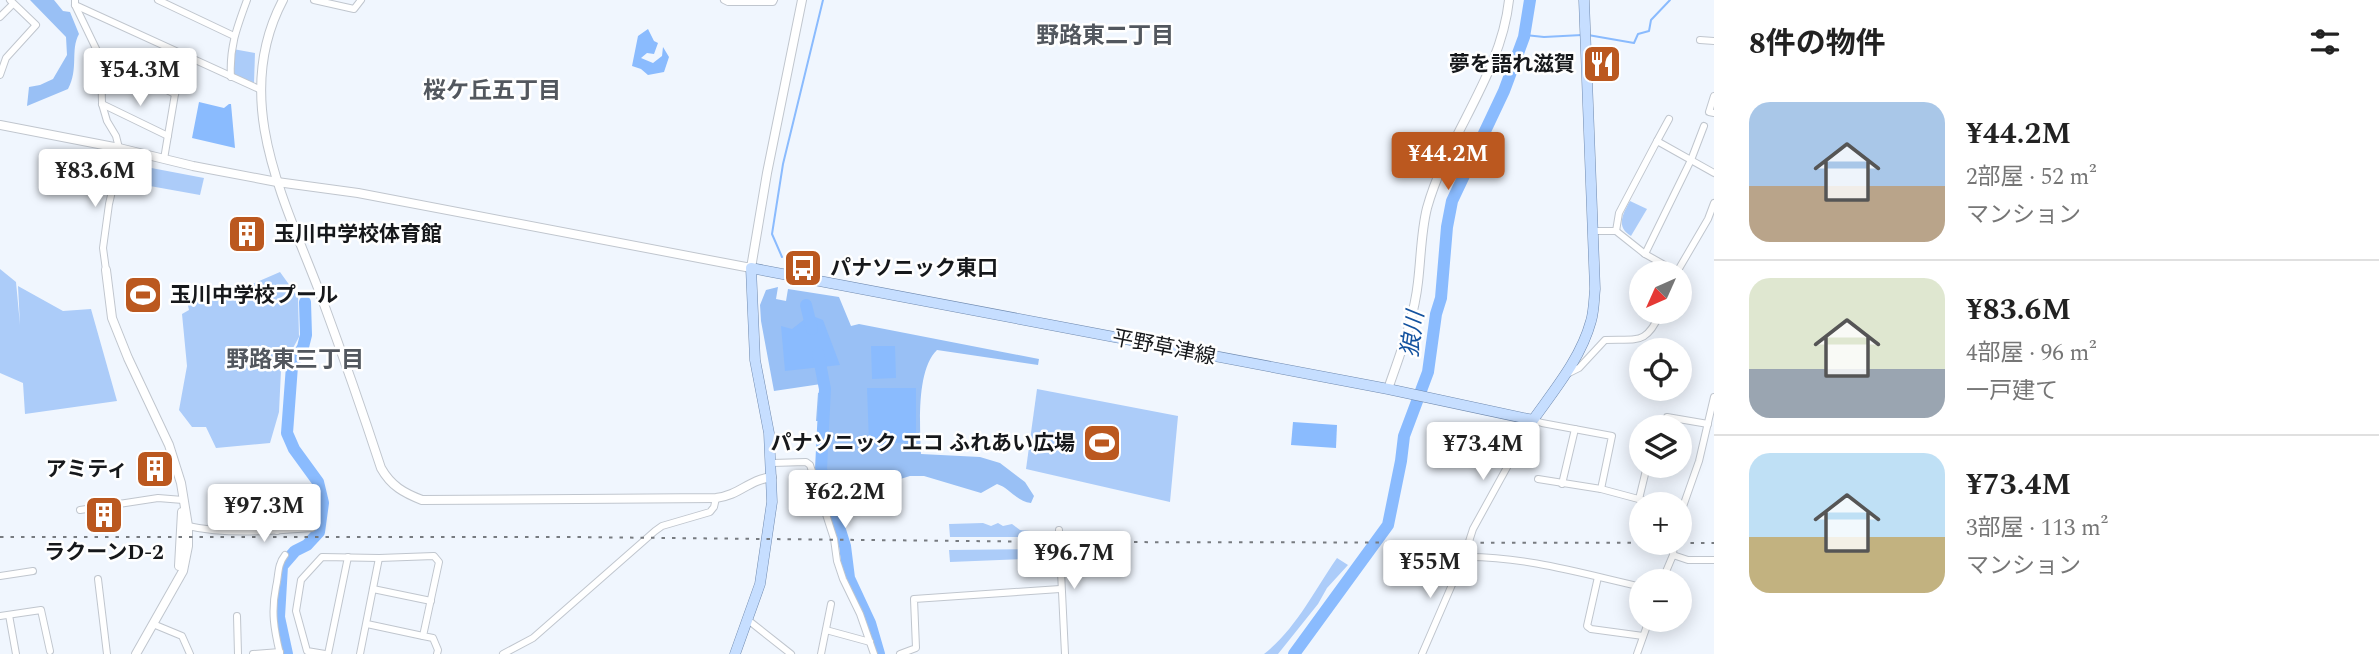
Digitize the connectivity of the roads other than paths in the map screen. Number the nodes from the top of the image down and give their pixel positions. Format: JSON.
{"nodes":[{"id":1,"x":158,"y":0,"type":"edge"},
{"id":2,"x":247,"y":0,"type":"edge"},
{"id":3,"x":283,"y":0,"type":"edge"},
{"id":4,"x":314,"y":0,"type":"edge"},
{"id":5,"x":361,"y":0,"type":"edge"},
{"id":6,"x":724,"y":0,"type":"edge"},
{"id":7,"x":774,"y":0,"type":"edge"},
{"id":8,"x":802,"y":0,"type":"edge"},
{"id":9,"x":1509,"y":0,"type":"edge"},
{"id":10,"x":1584,"y":0,"type":"edge"},
{"id":11,"x":12,"y":2,"type":"edge"},
{"id":12,"x":75,"y":3,"type":"edge"},
{"id":13,"x":0,"y":17,"type":"edge"},
{"id":14,"x":233,"y":36,"type":"junction"},
{"id":15,"x":1700,"y":40,"type":"dead end"},
{"id":16,"x":1714,"y":41,"type":"edge"},
{"id":17,"x":101,"y":59,"type":"junction"},
{"id":18,"x":192,"y":59,"type":"junction"},
{"id":19,"x":0,"y":75,"type":"edge"},
{"id":20,"x":230,"y":77,"type":"junction"},
{"id":21,"x":259,"y":89,"type":"junction"},
{"id":22,"x":175,"y":94,"type":"junction"},
{"id":23,"x":1714,"y":96,"type":"edge"},
{"id":24,"x":102,"y":104,"type":"junction"},
{"id":25,"x":1714,"y":113,"type":"edge"},
{"id":26,"x":1669,"y":119,"type":"dead end"},
{"id":27,"x":0,"y":125,"type":"edge"},
{"id":28,"x":1704,"y":126,"type":"dead end"},
{"id":29,"x":168,"y":136,"type":"junction"},
{"id":30,"x":1657,"y":141,"type":"junction"},
{"id":31,"x":119,"y":148,"type":"junction"},
{"id":32,"x":164,"y":159,"type":"junction"},
{"id":33,"x":1691,"y":160,"type":"junction"},
{"id":34,"x":1714,"y":173,"type":"edge"},
{"id":35,"x":277,"y":182,"type":"junction"},
{"id":36,"x":1714,"y":203,"type":"edge"},
{"id":37,"x":1592,"y":231,"type":"junction"},
{"id":38,"x":1616,"y":231,"type":"junction"},
{"id":39,"x":1645,"y":254,"type":"junction"},
{"id":40,"x":1657,"y":261,"type":"edge"},
{"id":41,"x":1683,"y":261,"type":"edge"},
{"id":42,"x":751,"y":268,"type":"junction"},
{"id":43,"x":106,"y":270,"type":"joint"},
{"id":44,"x":1655,"y":324,"type":"edge"},
{"id":45,"x":1564,"y":377,"type":"junction"},
{"id":46,"x":1388,"y":389,"type":"junction"},
{"id":47,"x":1714,"y":397,"type":"edge"},
{"id":48,"x":1533,"y":420,"type":"junction"},
{"id":49,"x":1692,"y":421,"type":"edge"},
{"id":50,"x":1708,"y":424,"type":"junction"},
{"id":51,"x":1575,"y":429,"type":"junction"},
{"id":52,"x":772,"y":463,"type":"junction"},
{"id":53,"x":772,"y":477,"type":"junction"},
{"id":54,"x":1538,"y":479,"type":"dead end"},
{"id":55,"x":1562,"y":484,"type":"junction"},
{"id":56,"x":1601,"y":489,"type":"junction"},
{"id":57,"x":1689,"y":492,"type":"edge"},
{"id":58,"x":1629,"y":496,"type":"edge"},
{"id":59,"x":716,"y":498,"type":"junction"},
{"id":60,"x":183,"y":500,"type":"junction"},
{"id":61,"x":80,"y":510,"type":"dead end"},
{"id":62,"x":277,"y":512,"type":"dead end"},
{"id":63,"x":314,"y":514,"type":"dead end"},
{"id":64,"x":188,"y":526,"type":"junction"},
{"id":65,"x":1059,"y":530,"type":"dead end"},
{"id":66,"x":276,"y":531,"type":"junction"},
{"id":67,"x":285,"y":555,"type":"dead end"},
{"id":68,"x":1673,"y":555,"type":"joint"},
{"id":69,"x":348,"y":557,"type":"junction"},
{"id":70,"x":379,"y":558,"type":"junction"},
{"id":71,"x":1464,"y":558,"type":"junction"},
{"id":72,"x":1714,"y":560,"type":"edge"},
{"id":73,"x":1667,"y":569,"type":"edge"},
{"id":74,"x":33,"y":570,"type":"dead end"},
{"id":75,"x":0,"y":576,"type":"edge"},
{"id":76,"x":1598,"y":577,"type":"junction"},
{"id":77,"x":97,"y":579,"type":"dead end"},
{"id":78,"x":1629,"y":584,"type":"edge"},
{"id":79,"x":173,"y":589,"type":"junction"},
{"id":80,"x":373,"y":589,"type":"junction"},
{"id":81,"x":1060,"y":589,"type":"junction"},
{"id":82,"x":431,"y":601,"type":"junction"},
{"id":83,"x":831,"y":604,"type":"dead end"},
{"id":84,"x":9,"y":615,"type":"junction"},
{"id":85,"x":0,"y":616,"type":"edge"},
{"id":86,"x":237,"y":616,"type":"dead end"},
{"id":87,"x":748,"y":620,"type":"junction"},
{"id":88,"x":153,"y":624,"type":"junction"},
{"id":89,"x":367,"y":624,"type":"junction"},
{"id":90,"x":826,"y":630,"type":"junction"},
{"id":91,"x":1644,"y":632,"type":"edge"},
{"id":92,"x":423,"y":636,"type":"junction"},
{"id":93,"x":1643,"y":636,"type":"junction"},
{"id":94,"x":870,"y":642,"type":"junction"},
{"id":95,"x":50,"y":653,"type":"edge"},
{"id":96,"x":280,"y":653,"type":"edge"},
{"id":97,"x":16,"y":654,"type":"edge"},
{"id":98,"x":39,"y":654,"type":"edge"},
{"id":99,"x":107,"y":654,"type":"edge"},
{"id":100,"x":136,"y":654,"type":"edge"},
{"id":101,"x":190,"y":654,"type":"edge"},
{"id":102,"x":238,"y":654,"type":"edge"},
{"id":103,"x":253,"y":654,"type":"edge"},
{"id":104,"x":326,"y":654,"type":"edge"},
{"id":105,"x":360,"y":654,"type":"edge"},
{"id":106,"x":436,"y":654,"type":"edge"},
{"id":107,"x":503,"y":654,"type":"edge"},
{"id":108,"x":736,"y":654,"type":"edge"},
{"id":109,"x":791,"y":654,"type":"edge"},
{"id":110,"x":821,"y":654,"type":"edge"},
{"id":111,"x":874,"y":654,"type":"edge"},
{"id":112,"x":900,"y":654,"type":"edge"},
{"id":113,"x":1065,"y":654,"type":"edge"},
{"id":114,"x":1422,"y":654,"type":"edge"},
{"id":115,"x":1637,"y":654,"type":"edge"}],
"edges":[{"from":1,"to":14,"type":"street"},
{"from":2,"to":14,"type":"street"},
{"from":3,"to":21,"type":"street"},
{"from":4,"to":5,"type":"street"},
{"from":6,"to":7,"type":"street"},
{"from":8,"to":42,"type":"street"},
{"from":9,"to":46,"type":"street"},
{"from":10,"to":37,"type":"main road"},
{"from":11,"to":13,"type":"street"},
{"from":11,"to":19,"type":"street"},
{"from":12,"to":17,"type":"street"},
{"from":12,"to":18,"type":"street"},
{"from":14,"to":20,"type":"street"},
{"from":15,"to":16,"type":"street"},
{"from":17,"to":22,"type":"street"},
{"from":17,"to":24,"type":"street"},
{"from":18,"to":20,"type":"street"},
{"from":18,"to":22,"type":"street"},
{"from":20,"to":21,"type":"street"},
{"from":21,"to":35,"type":"street"},
{"from":22,"to":29,"type":"street"},
{"from":23,"to":25,"type":"street"},
{"from":24,"to":29,"type":"street"},
{"from":24,"to":31,"type":"street"},
{"from":26,"to":30,"type":"street"},
{"from":27,"to":31,"type":"street"},
{"from":28,"to":33,"type":"street"},
{"from":29,"to":32,"type":"street"},
{"from":30,"to":33,"type":"street"},
{"from":30,"to":38,"type":"street"},
{"from":31,"to":32,"type":"street"},
{"from":31,"to":43,"type":"street"},
{"from":32,"to":35,"type":"street"},
{"from":33,"to":34,"type":"street"},
{"from":33,"to":39,"type":"street"},
{"from":35,"to":42,"type":"street"},
{"from":35,"to":59,"type":"street"},
{"from":36,"to":41,"type":"street"},
{"from":37,"to":38,"type":"street"},
{"from":37,"to":45,"type":"main road"},
{"from":38,"to":39,"type":"street"},
{"from":39,"to":40,"type":"street"},
{"from":42,"to":46,"type":"main road","name":"平野草津線"},
{"from":42,"to":52,"type":"main road"},
{"from":43,"to":60,"type":"street"},
{"from":44,"to":45,"type":"street"},
{"from":45,"to":48,"type":"main road"},
{"from":46,"to":48,"type":"main road","name":"平野草津線"},
{"from":47,"to":50,"type":"street"},
{"from":48,"to":51,"type":"street"},
{"from":48,"to":71,"type":"street"},
{"from":49,"to":50,"type":"street"},
{"from":50,"to":57,"type":"street"},
{"from":51,"to":55,"type":"street"},
{"from":51,"to":56,"type":"street"},
{"from":52,"to":53,"type":"main road"},
{"from":52,"to":94,"type":"street"},
{"from":53,"to":59,"type":"street"},
{"from":53,"to":87,"type":"main road"},
{"from":54,"to":55,"type":"street"},
{"from":55,"to":56,"type":"street"},
{"from":56,"to":58,"type":"street"},
{"from":59,"to":107,"type":"street"},
{"from":60,"to":61,"type":"street"},
{"from":60,"to":64,"type":"street"},
{"from":60,"to":79,"type":"street"},
{"from":62,"to":66,"type":"street"},
{"from":63,"to":66,"type":"street"},
{"from":64,"to":66,"type":"street"},
{"from":64,"to":79,"type":"street"},
{"from":65,"to":81,"type":"street"},
{"from":67,"to":96,"type":"street"},
{"from":68,"to":72,"type":"street"},
{"from":68,"to":73,"type":"street"},
{"from":69,"to":70,"type":"street"},
{"from":69,"to":104,"type":"street"},
{"from":69,"to":104,"type":"street"},
{"from":70,"to":80,"type":"street"},
{"from":70,"to":82,"type":"street"},
{"from":71,"to":76,"type":"street"},
{"from":71,"to":114,"type":"street"},
{"from":74,"to":75,"type":"street"},
{"from":76,"to":78,"type":"street"},
{"from":76,"to":93,"type":"street"},
{"from":77,"to":99,"type":"street"},
{"from":79,"to":88,"type":"street"},
{"from":80,"to":82,"type":"street"},
{"from":80,"to":89,"type":"street"},
{"from":81,"to":112,"type":"street"},
{"from":81,"to":113,"type":"street"},
{"from":82,"to":92,"type":"street"},
{"from":83,"to":90,"type":"street"},
{"from":84,"to":85,"type":"street"},
{"from":84,"to":95,"type":"street"},
{"from":84,"to":97,"type":"street"},
{"from":86,"to":102,"type":"street"},
{"from":87,"to":108,"type":"main road"},
{"from":87,"to":109,"type":"street"},
{"from":88,"to":100,"type":"street"},
{"from":88,"to":101,"type":"street"},
{"from":89,"to":92,"type":"street"},
{"from":89,"to":105,"type":"street"},
{"from":90,"to":94,"type":"street"},
{"from":90,"to":110,"type":"street"},
{"from":91,"to":93,"type":"street"},
{"from":92,"to":106,"type":"street"},
{"from":93,"to":115,"type":"street"},
{"from":94,"to":111,"type":"street"},
{"from":95,"to":98,"type":"street"},
{"from":96,"to":103,"type":"street"}]}
